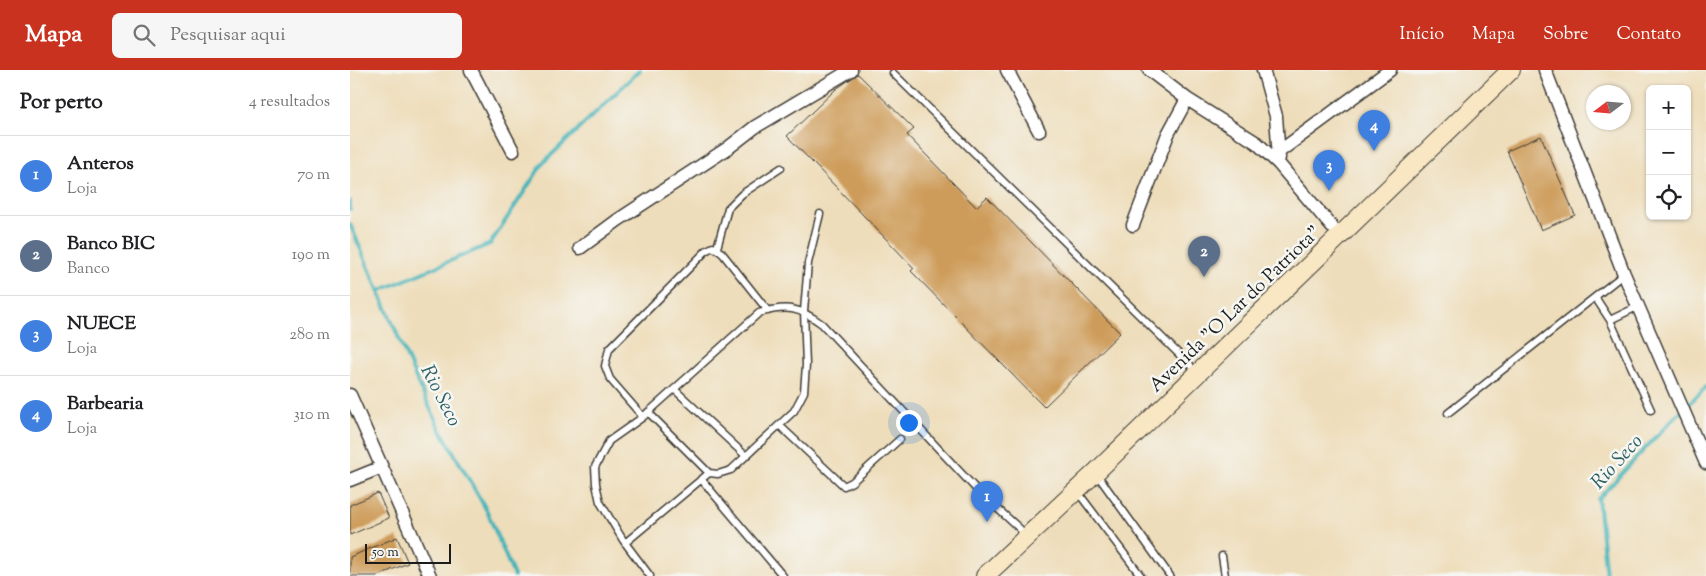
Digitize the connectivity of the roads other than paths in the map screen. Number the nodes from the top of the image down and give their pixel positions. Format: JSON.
{"nodes":[{"id":1,"x":471,"y":70,"type":"edge"},
{"id":2,"x":851,"y":70,"type":"edge"},
{"id":3,"x":1007,"y":70,"type":"edge"},
{"id":4,"x":1150,"y":70,"type":"edge"},
{"id":5,"x":1263,"y":70,"type":"edge"},
{"id":6,"x":1390,"y":70,"type":"edge"},
{"id":7,"x":1494,"y":70,"type":"edge"},
{"id":8,"x":1511,"y":70,"type":"edge"},
{"id":9,"x":1545,"y":70,"type":"edge"},
{"id":10,"x":893,"y":74,"type":"dead end"},
{"id":11,"x":1187,"y":99,"type":"junction"},
{"id":12,"x":1039,"y":131,"type":"dead end"},
{"id":13,"x":513,"y":151,"type":"dead end"},
{"id":14,"x":1279,"y":157,"type":"junction"},
{"id":15,"x":781,"y":168,"type":"dead end"},
{"id":16,"x":820,"y":214,"type":"dead end"},
{"id":17,"x":1132,"y":224,"type":"dead end"},
{"id":18,"x":1332,"y":227,"type":"junction"},
{"id":19,"x":580,"y":248,"type":"dead end"},
{"id":20,"x":717,"y":248,"type":"junction"},
{"id":21,"x":1624,"y":274,"type":"junction"},
{"id":22,"x":1595,"y":297,"type":"junction"},
{"id":23,"x":1639,"y":306,"type":"junction"},
{"id":24,"x":768,"y":311,"type":"junction"},
{"id":25,"x":804,"y":311,"type":"junction"},
{"id":26,"x":1610,"y":320,"type":"junction"},
{"id":27,"x":1190,"y":365,"type":"junction"},
{"id":28,"x":674,"y":388,"type":"junction"},
{"id":29,"x":350,"y":395,"type":"edge"},
{"id":30,"x":1652,"y":410,"type":"dead end"},
{"id":31,"x":1448,"y":414,"type":"dead end"},
{"id":32,"x":645,"y":415,"type":"junction"},
{"id":33,"x":779,"y":425,"type":"junction"},
{"id":34,"x":900,"y":439,"type":"dead end"},
{"id":35,"x":746,"y":456,"type":"junction"},
{"id":36,"x":1706,"y":462,"type":"edge"},
{"id":37,"x":382,"y":467,"type":"junction"},
{"id":38,"x":1096,"y":472,"type":"junction"},
{"id":39,"x":709,"y":473,"type":"junction"},
{"id":40,"x":701,"y":479,"type":"junction"},
{"id":41,"x":350,"y":480,"type":"edge"},
{"id":42,"x":1076,"y":490,"type":"junction"},
{"id":43,"x":1020,"y":529,"type":"junction"},
{"id":44,"x":625,"y":543,"type":"junction"},
{"id":45,"x":1222,"y":556,"type":"dead end"},
{"id":46,"x":430,"y":576,"type":"edge"},
{"id":47,"x":650,"y":576,"type":"edge"},
{"id":48,"x":783,"y":576,"type":"edge"},
{"id":49,"x":971,"y":576,"type":"edge"},
{"id":50,"x":985,"y":576,"type":"edge"},
{"id":51,"x":1141,"y":576,"type":"edge"},
{"id":52,"x":1170,"y":576,"type":"edge"},
{"id":53,"x":1225,"y":576,"type":"edge"}],
"edges":[{"from":1,"to":13,"type":"street"},
{"from":2,"to":19,"type":"street"},
{"from":3,"to":12,"type":"street"},
{"from":4,"to":11,"type":"street"},
{"from":5,"to":14,"type":"street"},
{"from":6,"to":14,"type":"street"},
{"from":7,"to":18,"type":"main road","name":"Avenida \"O Lar do Patriota\""},
{"from":8,"to":38,"type":"main road","name":"Avenida \"O Lar do Patriota\""},
{"from":9,"to":21,"type":"street"},
{"from":10,"to":27,"type":"lane"},
{"from":11,"to":14,"type":"street"},
{"from":11,"to":17,"type":"street"},
{"from":14,"to":18,"type":"street"},
{"from":15,"to":20,"type":"lane"},
{"from":16,"to":25,"type":"lane"},
{"from":18,"to":27,"type":"main road","name":"Avenida \"O Lar do Patriota\""},
{"from":20,"to":24,"type":"lane"},
{"from":20,"to":32,"type":"lane"},
{"from":21,"to":22,"type":"lane"},
{"from":21,"to":23,"type":"street"},
{"from":22,"to":26,"type":"lane"},
{"from":22,"to":31,"type":"lane"},
{"from":23,"to":26,"type":"lane"},
{"from":23,"to":36,"type":"street"},
{"from":24,"to":25,"type":"lane"},
{"from":24,"to":28,"type":"lane"},
{"from":25,"to":33,"type":"lane"},
{"from":25,"to":43,"type":"lane"},
{"from":26,"to":30,"type":"lane"},
{"from":27,"to":43,"type":"main road","name":"Avenida \"O Lar do Patriota\""},
{"from":28,"to":32,"type":"lane"},
{"from":28,"to":35,"type":"lane"},
{"from":29,"to":37,"type":"street"},
{"from":32,"to":39,"type":"lane"},
{"from":32,"to":44,"type":"lane"},
{"from":33,"to":34,"type":"lane"},
{"from":33,"to":35,"type":"lane"},
{"from":35,"to":39,"type":"lane"},
{"from":37,"to":41,"type":"street"},
{"from":37,"to":46,"type":"street"},
{"from":38,"to":42,"type":"main road","name":"Avenida \"O Lar do Patriota\""},
{"from":38,"to":52,"type":"lane"},
{"from":39,"to":40,"type":"lane"},
{"from":40,"to":44,"type":"lane"},
{"from":40,"to":48,"type":"lane"},
{"from":42,"to":50,"type":"main road","name":"Avenida \"O Lar do Patriota\""},
{"from":42,"to":51,"type":"lane"},
{"from":43,"to":49,"type":"main road","name":"Avenida \"O Lar do Patriota\""},
{"from":44,"to":47,"type":"lane"},
{"from":45,"to":53,"type":"lane"}]}
